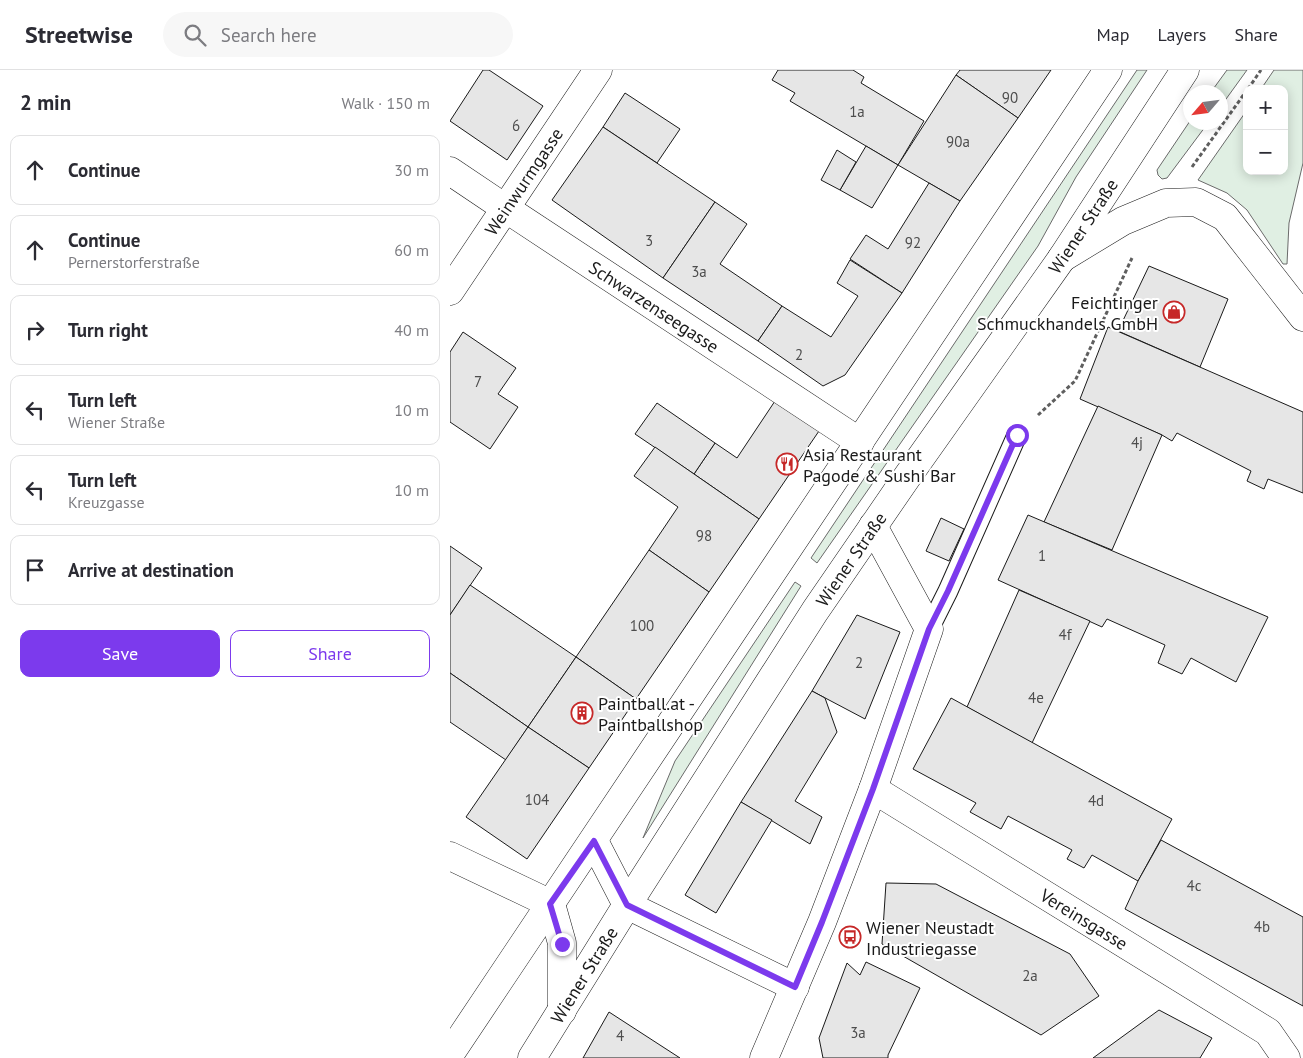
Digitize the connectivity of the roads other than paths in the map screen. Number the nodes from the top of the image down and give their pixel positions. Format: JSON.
{"nodes":[{"id":1,"x":598,"y":70,"type":"edge"},
{"id":2,"x":1108,"y":70,"type":"edge"},
{"id":3,"x":1185,"y":70,"type":"edge"},
{"id":4,"x":450,"y":171,"type":"edge"},
{"id":5,"x":505,"y":208,"type":"junction"},
{"id":6,"x":1062,"y":258,"type":"junction"},
{"id":7,"x":450,"y":291,"type":"edge"},
{"id":8,"x":1303,"y":317,"type":"edge"},
{"id":9,"x":1017,"y":435,"type":"road end"},
{"id":10,"x":860,"y":442,"type":"junction"},
{"id":11,"x":873,"y":526,"type":"junction"},
{"id":12,"x":929,"y":629,"type":"junction"},
{"id":13,"x":873,"y":789,"type":"junction"},
{"id":14,"x":594,"y":841,"type":"junction"},
{"id":15,"x":450,"y":856,"type":"edge"},
{"id":16,"x":550,"y":904,"type":"junction"},
{"id":17,"x":627,"y":905,"type":"junction"},
{"id":18,"x":795,"y":987,"type":"junction"},
{"id":19,"x":562,"y":1010,"type":"junction"},
{"id":20,"x":450,"y":1054,"type":"edge"},
{"id":21,"x":532,"y":1058,"type":"edge"},
{"id":22,"x":764,"y":1058,"type":"edge"},
{"id":23,"x":1286,"y":1058,"type":"edge"}],
"edges":[{"from":1,"to":5,"type":"main road","name":"Weinwurmgasse"},
{"from":2,"to":10,"type":"main road"},
{"from":3,"to":6,"type":"main road","name":"Wiener Straße"},
{"from":4,"to":5,"type":"main road","name":"Schwarzenseegasse"},
{"from":5,"to":7,"type":"main road","name":"Weinwurmgasse"},
{"from":5,"to":10,"type":"main road","name":"Schwarzenseegasse"},
{"from":6,"to":8,"type":"main road"},
{"from":6,"to":11,"type":"main road","name":"Wiener Straße"},
{"from":9,"to":12,"type":"lane"},
{"from":10,"to":14,"type":"main road"},
{"from":11,"to":12,"type":"main road"},
{"from":11,"to":17,"type":"main road","name":"Wiener Straße"},
{"from":12,"to":13,"type":"main road"},
{"from":13,"to":18,"type":"main road"},
{"from":13,"to":23,"type":"main road","name":"Vereinsgasse"},
{"from":14,"to":16,"type":"main road"},
{"from":14,"to":17,"type":"main road"},
{"from":15,"to":16,"type":"main road"},
{"from":16,"to":19,"type":"main road"},
{"from":16,"to":20,"type":"main road"},
{"from":17,"to":18,"type":"main road"},
{"from":17,"to":19,"type":"main road","name":"Wiener Straße"},
{"from":18,"to":22,"type":"main road"},
{"from":19,"to":21,"type":"main road","name":"Wiener Straße"}]}
